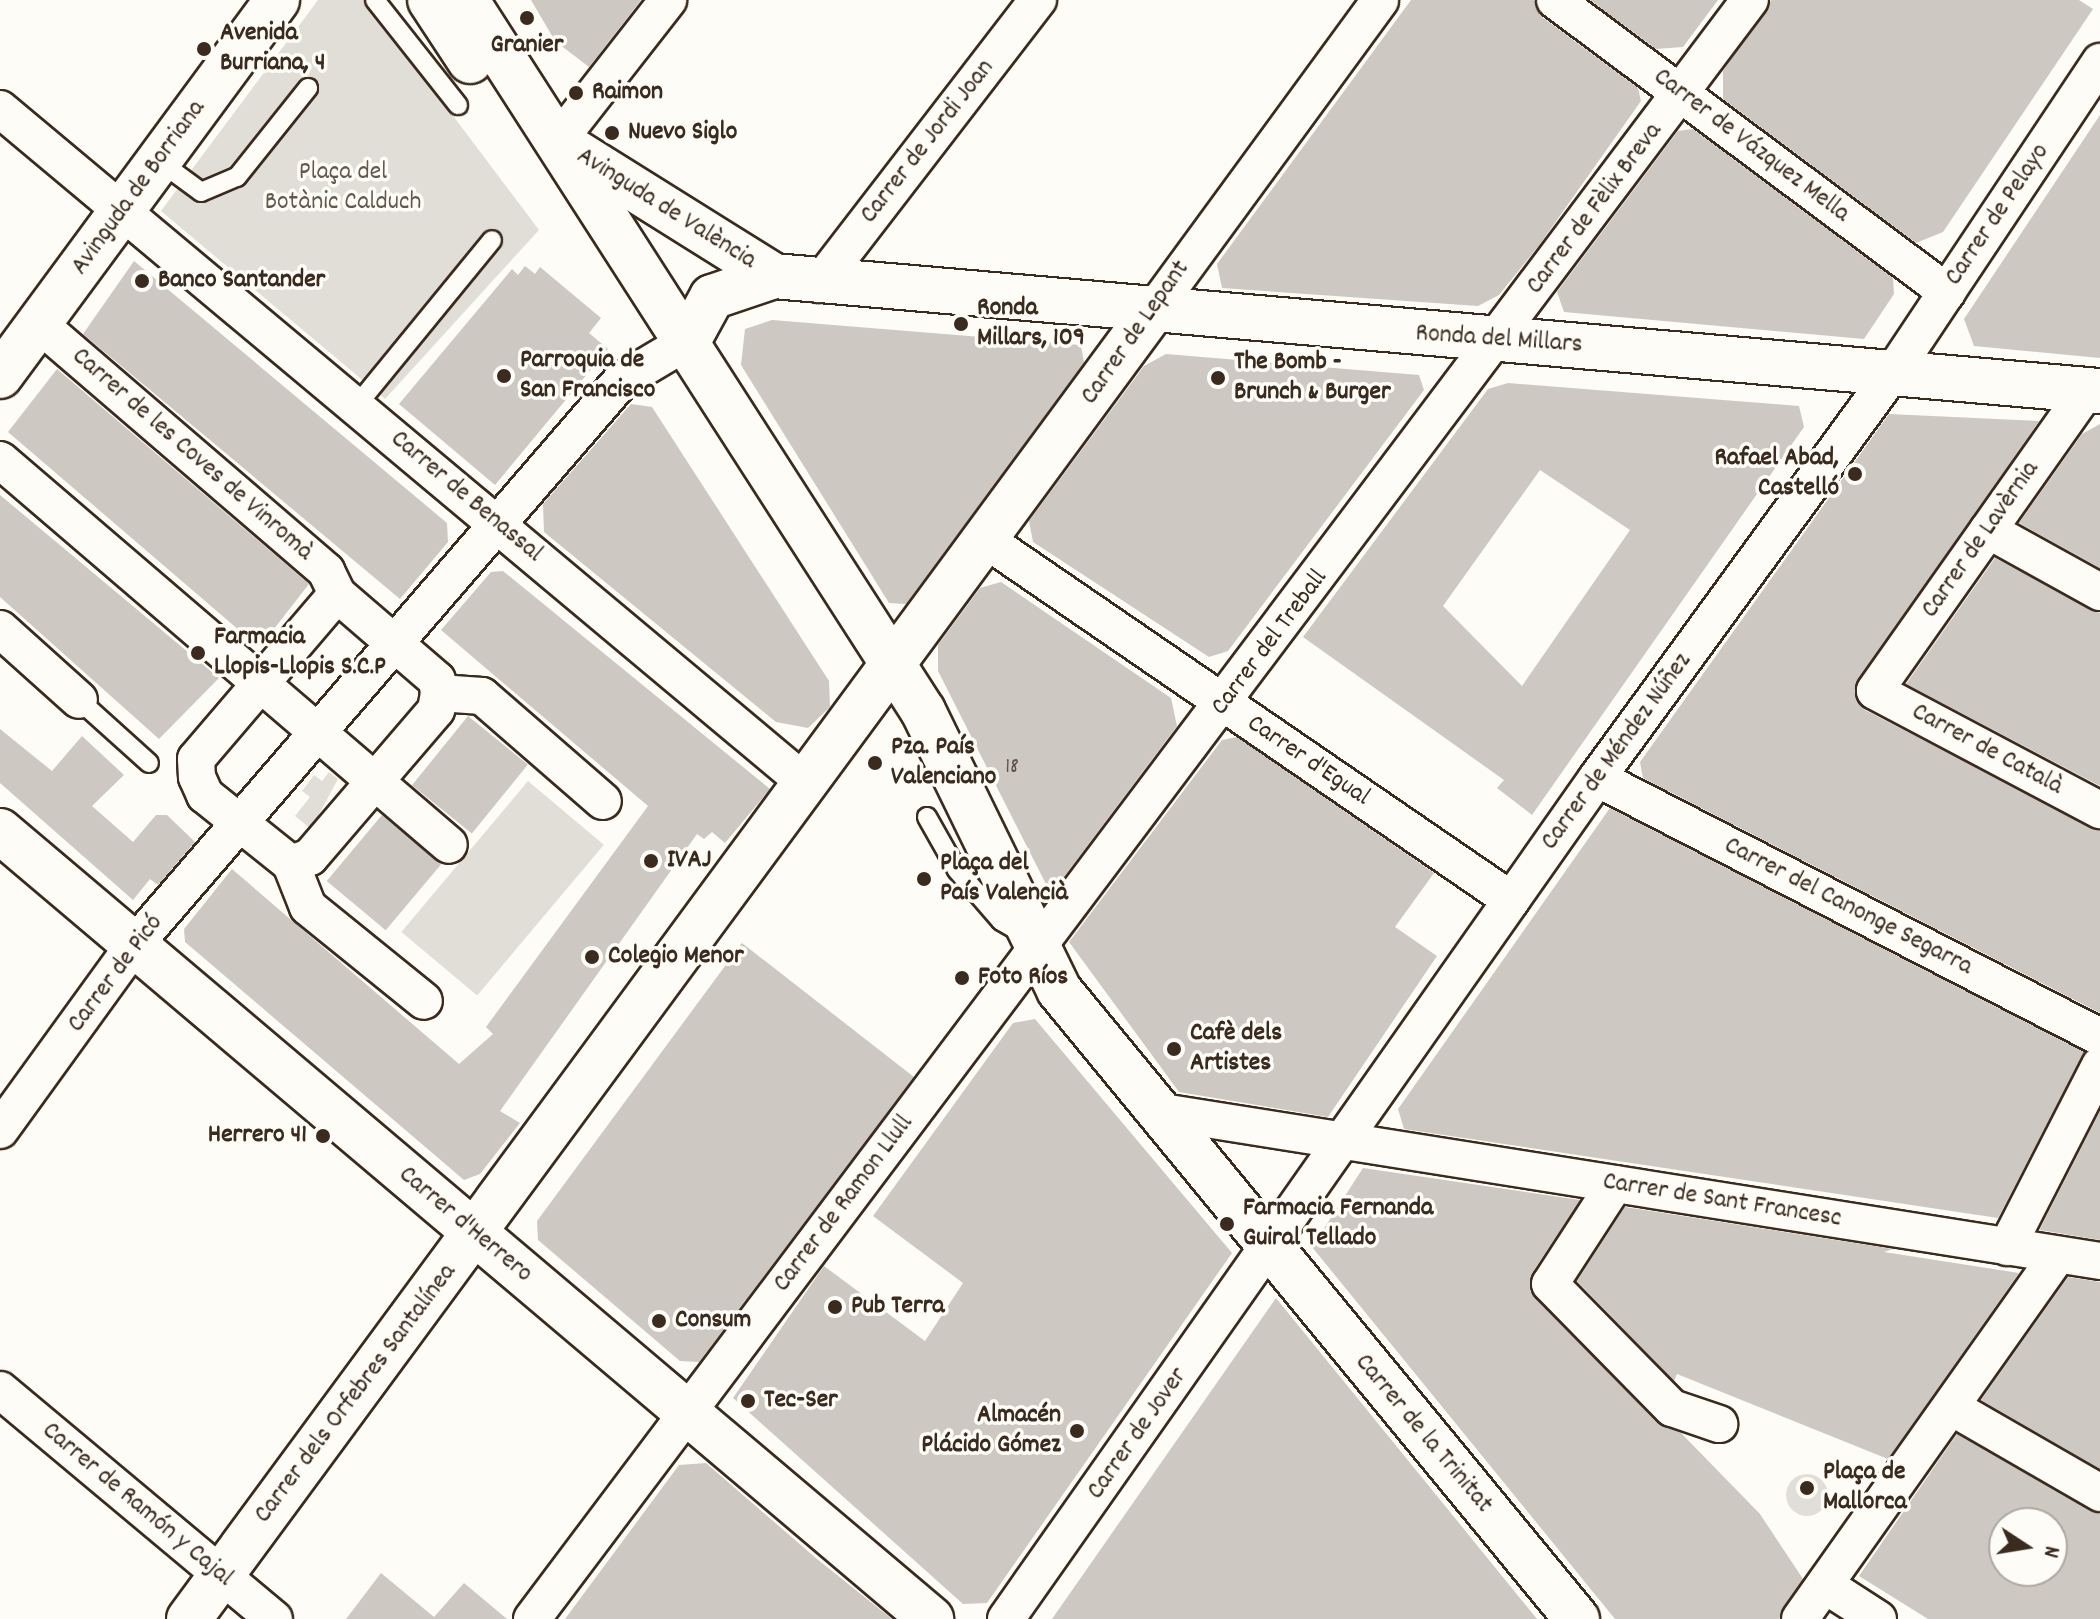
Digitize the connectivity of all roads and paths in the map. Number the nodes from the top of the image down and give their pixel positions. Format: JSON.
{"nodes":[{"id":1,"x":277,"y":0,"type":"edge"},
{"id":2,"x":375,"y":0,"type":"edge"},
{"id":3,"x":430,"y":0,"type":"edge"},
{"id":4,"x":466,"y":0,"type":"edge"},
{"id":5,"x":668,"y":0,"type":"edge"},
{"id":6,"x":1038,"y":0,"type":"edge"},
{"id":7,"x":1380,"y":0,"type":"edge"},
{"id":8,"x":1555,"y":0,"type":"edge"},
{"id":9,"x":1750,"y":0,"type":"edge"},
{"id":10,"x":2100,"y":62,"type":"edge"},
{"id":11,"x":308,"y":88,"type":"dead end"},
{"id":12,"x":1681,"y":94,"type":"junction"},
{"id":13,"x":458,"y":105,"type":"dead end"},
{"id":14,"x":0,"y":109,"type":"edge"},
{"id":15,"x":558,"y":141,"type":"junction"},
{"id":16,"x":159,"y":161,"type":"junction"},
{"id":17,"x":121,"y":212,"type":"junction"},
{"id":18,"x":492,"y":240,"type":"dead end"},
{"id":19,"x":774,"y":276,"type":"junction"},
{"id":20,"x":819,"y":284,"type":"junction"},
{"id":21,"x":1947,"y":292,"type":"junction"},
{"id":22,"x":1152,"y":312,"type":"junction"},
{"id":23,"x":39,"y":324,"type":"junction"},
{"id":24,"x":688,"y":341,"type":"junction"},
{"id":25,"x":1497,"y":341,"type":"junction"},
{"id":26,"x":1896,"y":368,"type":"junction"},
{"id":27,"x":0,"y":376,"type":"edge"},
{"id":28,"x":2093,"y":390,"type":"edge"},
{"id":29,"x":357,"y":405,"type":"junction"},
{"id":30,"x":0,"y":460,"type":"edge"},
{"id":31,"x":498,"y":524,"type":"junction"},
{"id":32,"x":1988,"y":530,"type":"junction"},
{"id":33,"x":986,"y":540,"type":"junction"},
{"id":34,"x":2100,"y":592,"type":"edge"},
{"id":35,"x":337,"y":594,"type":"junction"},
{"id":36,"x":0,"y":629,"type":"edge"},
{"id":37,"x":395,"y":643,"type":"junction"},
{"id":38,"x":895,"y":668,"type":"junction"},
{"id":39,"x":260,"y":683,"type":"junction"},
{"id":40,"x":1875,"y":691,"type":"joint"},
{"id":41,"x":439,"y":693,"type":"junction"},
{"id":42,"x":79,"y":700,"type":"joint"},
{"id":43,"x":1224,"y":703,"type":"junction"},
{"id":44,"x":318,"y":733,"type":"junction"},
{"id":45,"x":149,"y":763,"type":"dead end"},
{"id":46,"x":1597,"y":778,"type":"junction"},
{"id":47,"x":375,"y":781,"type":"junction"},
{"id":48,"x":808,"y":785,"type":"junction"},
{"id":49,"x":603,"y":801,"type":"dead end"},
{"id":50,"x":2100,"y":810,"type":"edge"},
{"id":51,"x":927,"y":817,"type":"dead end"},
{"id":52,"x":239,"y":824,"type":"junction"},
{"id":53,"x":0,"y":831,"type":"edge"},
{"id":54,"x":449,"y":845,"type":"dead end"},
{"id":55,"x":291,"y":864,"type":"junction"},
{"id":56,"x":1511,"y":900,"type":"junction"},
{"id":57,"x":1042,"y":944,"type":"junction"},
{"id":58,"x":134,"y":945,"type":"junction"},
{"id":59,"x":424,"y":1001,"type":"dead end"},
{"id":60,"x":2100,"y":1037,"type":"edge"},
{"id":61,"x":2100,"y":1065,"type":"edge"},
{"id":62,"x":1156,"y":1111,"type":"junction"},
{"id":63,"x":0,"y":1130,"type":"edge"},
{"id":64,"x":1344,"y":1141,"type":"junction"},
{"id":65,"x":1615,"y":1184,"type":"junction"},
{"id":66,"x":475,"y":1234,"type":"junction"},
{"id":67,"x":2007,"y":1247,"type":"junction"},
{"id":68,"x":1269,"y":1248,"type":"junction"},
{"id":69,"x":2058,"y":1255,"type":"junction"},
{"id":70,"x":2100,"y":1261,"type":"edge"},
{"id":71,"x":0,"y":1390,"type":"edge"},
{"id":72,"x":1953,"y":1408,"type":"junction"},
{"id":73,"x":686,"y":1412,"type":"junction"},
{"id":74,"x":1708,"y":1420,"type":"dead end"},
{"id":75,"x":2100,"y":1493,"type":"edge"},
{"id":76,"x":222,"y":1576,"type":"junction"},
{"id":77,"x":1825,"y":1585,"type":"junction"},
{"id":78,"x":189,"y":1619,"type":"edge"},
{"id":79,"x":274,"y":1619,"type":"edge"},
{"id":80,"x":532,"y":1619,"type":"edge"},
{"id":81,"x":931,"y":1619,"type":"edge"},
{"id":82,"x":1006,"y":1619,"type":"edge"},
{"id":83,"x":1577,"y":1619,"type":"edge"},
{"id":84,"x":1800,"y":1619,"type":"edge"},
{"id":85,"x":1878,"y":1619,"type":"edge"}],
"edges":[{"from":1,"to":16,"type":"street","name":"Avinguda de Borriana"},
{"from":2,"to":13,"type":"lane"},
{"from":3,"to":15,"type":"street","name":"Avinguda de València"},
{"from":4,"to":15,"type":"street","name":"Avinguda de València"},
{"from":5,"to":15,"type":"street"},
{"from":6,"to":20,"type":"street","name":"Carrer de Jordi Joan"},
{"from":7,"to":22,"type":"street","name":"Carrer de Lepant"},
{"from":8,"to":12,"type":"street","name":"Carrer de Vázquez Mella"},
{"from":9,"to":12,"type":"street","name":"Carrer de Fèlix Breva"},
{"from":10,"to":21,"type":"street","name":"Carrer de Pelayo"},
{"from":11,"to":16,"type":"lane"},
{"from":12,"to":21,"type":"street","name":"Carrer de Vázquez Mella"},
{"from":12,"to":25,"type":"street","name":"Carrer de Fèlix Breva"},
{"from":14,"to":17,"type":"street","name":"Carrer de Benassal"},
{"from":15,"to":19,"type":"street","name":"Avinguda de València"},
{"from":15,"to":24,"type":"street","name":"Avinguda de València"},
{"from":16,"to":17,"type":"street","name":"Avinguda de Borriana"},
{"from":17,"to":23,"type":"street","name":"Avinguda de Borriana"},
{"from":17,"to":29,"type":"street","name":"Carrer de Benassal"},
{"from":18,"to":29,"type":"lane"},
{"from":19,"to":20,"type":"street","name":"Ronda del Millars"},
{"from":19,"to":24,"type":"street","name":"Ronda del Millars"},
{"from":20,"to":22,"type":"street","name":"Ronda del Millars"},
{"from":21,"to":26,"type":"street","name":"Carrer de Pelayo"},
{"from":22,"to":25,"type":"street","name":"Ronda del Millars"},
{"from":22,"to":33,"type":"street","name":"Carrer de Lepant"},
{"from":23,"to":27,"type":"street","name":"Avinguda de Borriana"},
{"from":23,"to":35,"type":"street","name":"Carrer de les Coves de Vinromà"},
{"from":24,"to":31,"type":"street","name":"Carrer de Picó"},
{"from":24,"to":38,"type":"street"},
{"from":25,"to":26,"type":"street","name":"Ronda del Millars"},
{"from":25,"to":43,"type":"street","name":"Carrer del Treball"},
{"from":26,"to":28,"type":"street","name":"Ronda del Millars"},
{"from":26,"to":46,"type":"street","name":"Carrer de Méndez Núñez"},
{"from":28,"to":32,"type":"street","name":"Carrer de Lavèrnia"},
{"from":29,"to":31,"type":"street","name":"Carrer de Benassal"},
{"from":30,"to":39,"type":"street"},
{"from":31,"to":37,"type":"street","name":"Carrer de Picó"},
{"from":31,"to":48,"type":"street","name":"Carrer de Benassal"},
{"from":32,"to":34,"type":"street"},
{"from":32,"to":40,"type":"street","name":"Carrer de Lavèrnia"},
{"from":33,"to":38,"type":"street","name":"Carrer de Lepant"},
{"from":33,"to":43,"type":"street","name":"Carrer d'Egual"},
{"from":35,"to":37,"type":"street","name":"Carrer de les Coves de Vinromà"},
{"from":35,"to":39,"type":"street"},
{"from":36,"to":42,"type":"street"},
{"from":37,"to":41,"type":"street","name":"Carrer de les Coves de Vinromà"},
{"from":37,"to":44,"type":"street","name":"Carrer de Picó"},
{"from":38,"to":48,"type":"street","name":"Carrer dels Orfebres Santalínea"},
{"from":38,"to":57,"type":"street"},
{"from":39,"to":44,"type":"street"},
{"from":39,"to":52,"type":"street"},
{"from":40,"to":50,"type":"street","name":"Carrer de Català"},
{"from":41,"to":47,"type":"street"},
{"from":41,"to":49,"type":"street"},
{"from":42,"to":45,"type":"lane"},
{"from":43,"to":56,"type":"street","name":"Carrer d'Egual"},
{"from":43,"to":57,"type":"street","name":"Carrer del Treball"},
{"from":44,"to":47,"type":"street"},
{"from":44,"to":52,"type":"street","name":"Carrer de Picó"},
{"from":46,"to":56,"type":"street","name":"Carrer de Méndez Núñez"},
{"from":46,"to":60,"type":"street","name":"Carrer del Canonge Segarra"},
{"from":47,"to":54,"type":"street"},
{"from":47,"to":55,"type":"street"},
{"from":48,"to":66,"type":"street","name":"Carrer dels Orfebres Santalínea"},
{"from":51,"to":57,"type":"lane"},
{"from":52,"to":55,"type":"street"},
{"from":52,"to":58,"type":"street","name":"Carrer de Picó"},
{"from":53,"to":58,"type":"street","name":"Carrer d'Herrero"},
{"from":55,"to":59,"type":"street"},
{"from":56,"to":64,"type":"street","name":"Carrer de Méndez Núñez"},
{"from":57,"to":62,"type":"street","name":"Carrer de la Trinitat"},
{"from":57,"to":73,"type":"street","name":"Carrer de Ramon Llull"},
{"from":58,"to":63,"type":"street","name":"Carrer de Picó"},
{"from":58,"to":66,"type":"street","name":"Carrer d'Herrero"},
{"from":61,"to":67,"type":"street"},
{"from":62,"to":64,"type":"street"},
{"from":62,"to":68,"type":"street","name":"Carrer de la Trinitat"},
{"from":64,"to":65,"type":"street","name":"Carrer de Sant Francesc"},
{"from":64,"to":68,"type":"street"},
{"from":65,"to":67,"type":"street","name":"Carrer de Sant Francesc"},
{"from":65,"to":74,"type":"street"},
{"from":66,"to":73,"type":"street","name":"Carrer d'Herrero"},
{"from":66,"to":76,"type":"street","name":"Carrer dels Orfebres Santalínea"},
{"from":67,"to":69,"type":"street","name":"Carrer de Sant Francesc"},
{"from":68,"to":82,"type":"street","name":"Carrer de Jover"},
{"from":68,"to":83,"type":"street","name":"Carrer de la Trinitat"},
{"from":69,"to":70,"type":"street","name":"Carrer de Sant Francesc"},
{"from":69,"to":72,"type":"street"},
{"from":71,"to":76,"type":"street","name":"Carrer de Ramón y Cajal"},
{"from":72,"to":75,"type":"street"},
{"from":72,"to":77,"type":"street"},
{"from":73,"to":80,"type":"street","name":"Carrer de Ramon Llull"},
{"from":73,"to":81,"type":"street","name":"Carrer d'Herrero"},
{"from":76,"to":78,"type":"street","name":"Carrer dels Orfebres Santalínea"},
{"from":76,"to":79,"type":"street","name":"Carrer de Ramón y Cajal"},
{"from":77,"to":84,"type":"street"},
{"from":77,"to":85,"type":"street"}]}
